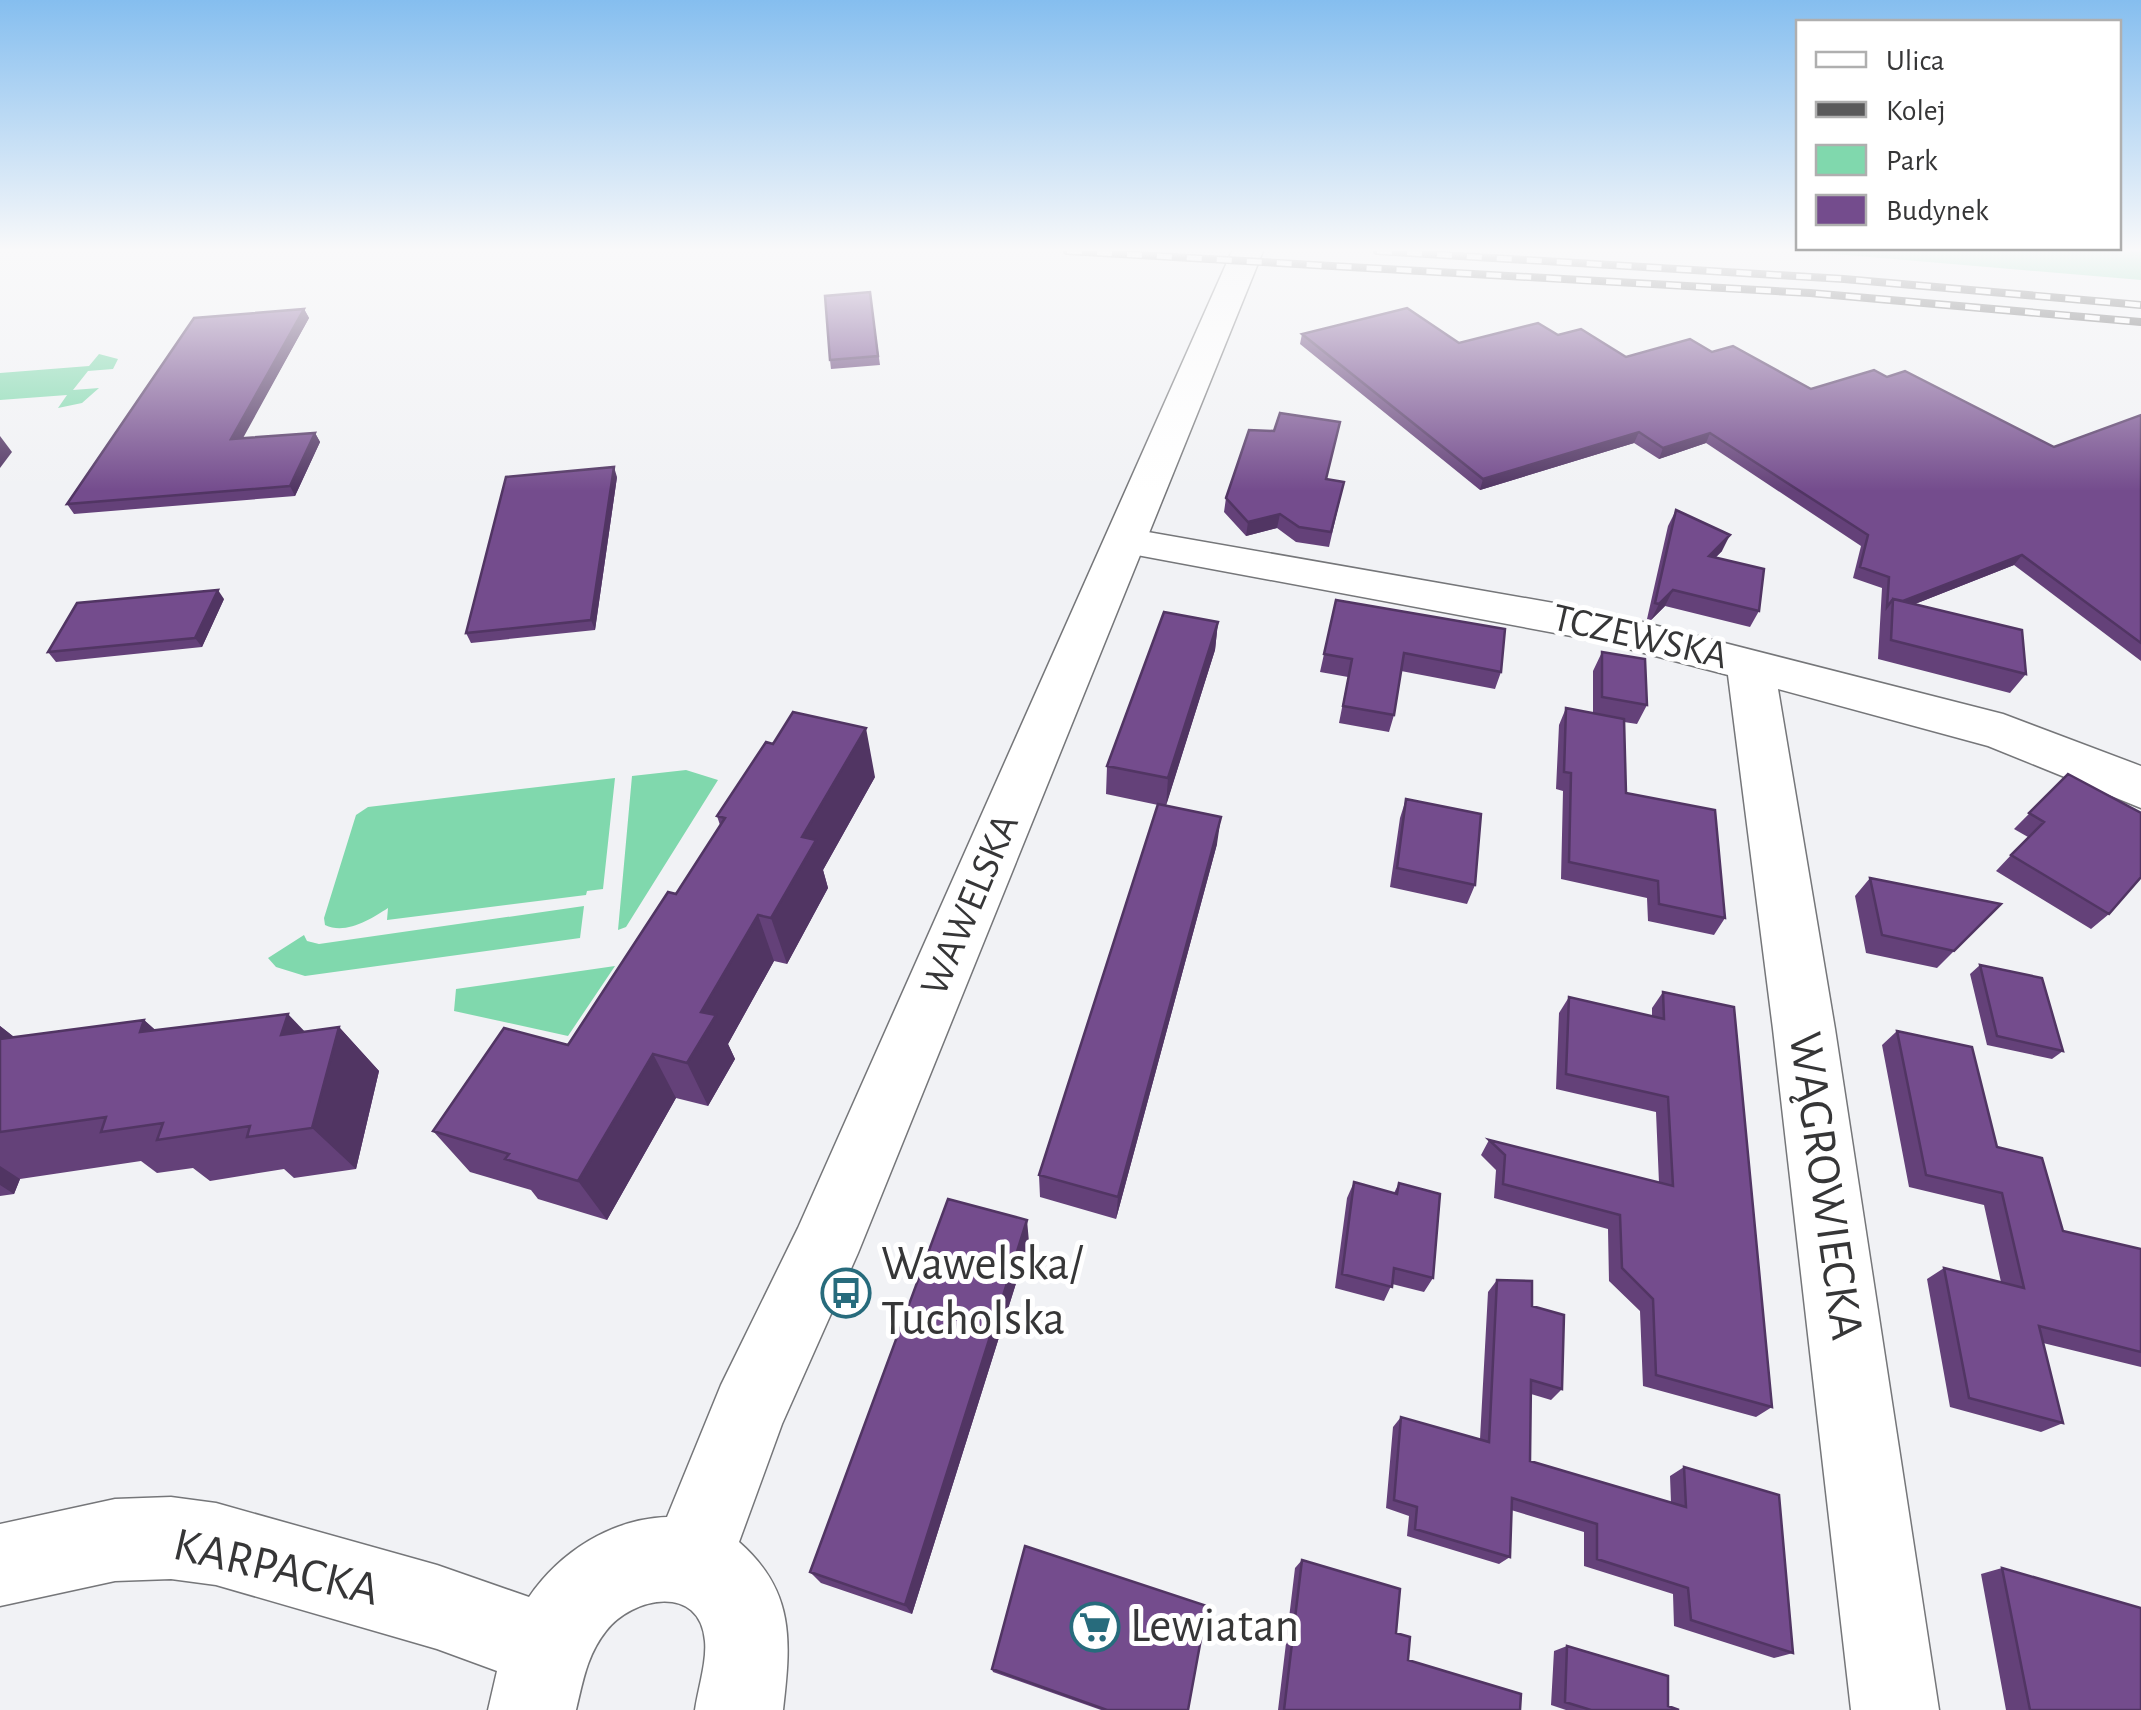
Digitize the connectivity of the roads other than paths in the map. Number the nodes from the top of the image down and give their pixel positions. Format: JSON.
{"nodes":[{"id":1,"x":1214,"y":331,"type":"edge"},
{"id":2,"x":1124,"y":540,"type":"junction"},
{"id":3,"x":1750,"y":663,"type":"junction"},
{"id":4,"x":2130,"y":772,"type":"edge"},
{"id":5,"x":691,"y":1558,"type":"junction"},
{"id":6,"x":0,"y":1565,"type":"edge"},
{"id":7,"x":539,"y":1678,"type":"edge"},
{"id":8,"x":739,"y":1710,"type":"edge"},
{"id":9,"x":1895,"y":1710,"type":"edge"}],
"edges":[{"from":1,"to":2,"type":"street","name":"WAWELSKA"},
{"from":2,"to":3,"type":"street","name":"TCZEWSKA"},
{"from":2,"to":5,"type":"street","name":"WAWELSKA"},
{"from":3,"to":4,"type":"street","name":"TCZEWSKA"},
{"from":3,"to":9,"type":"street","name":"WĄGROWIECKA"},
{"from":5,"to":7,"type":"street"},
{"from":5,"to":8,"type":"street"},
{"from":6,"to":7,"type":"street","name":"KARPACKA"}]}
